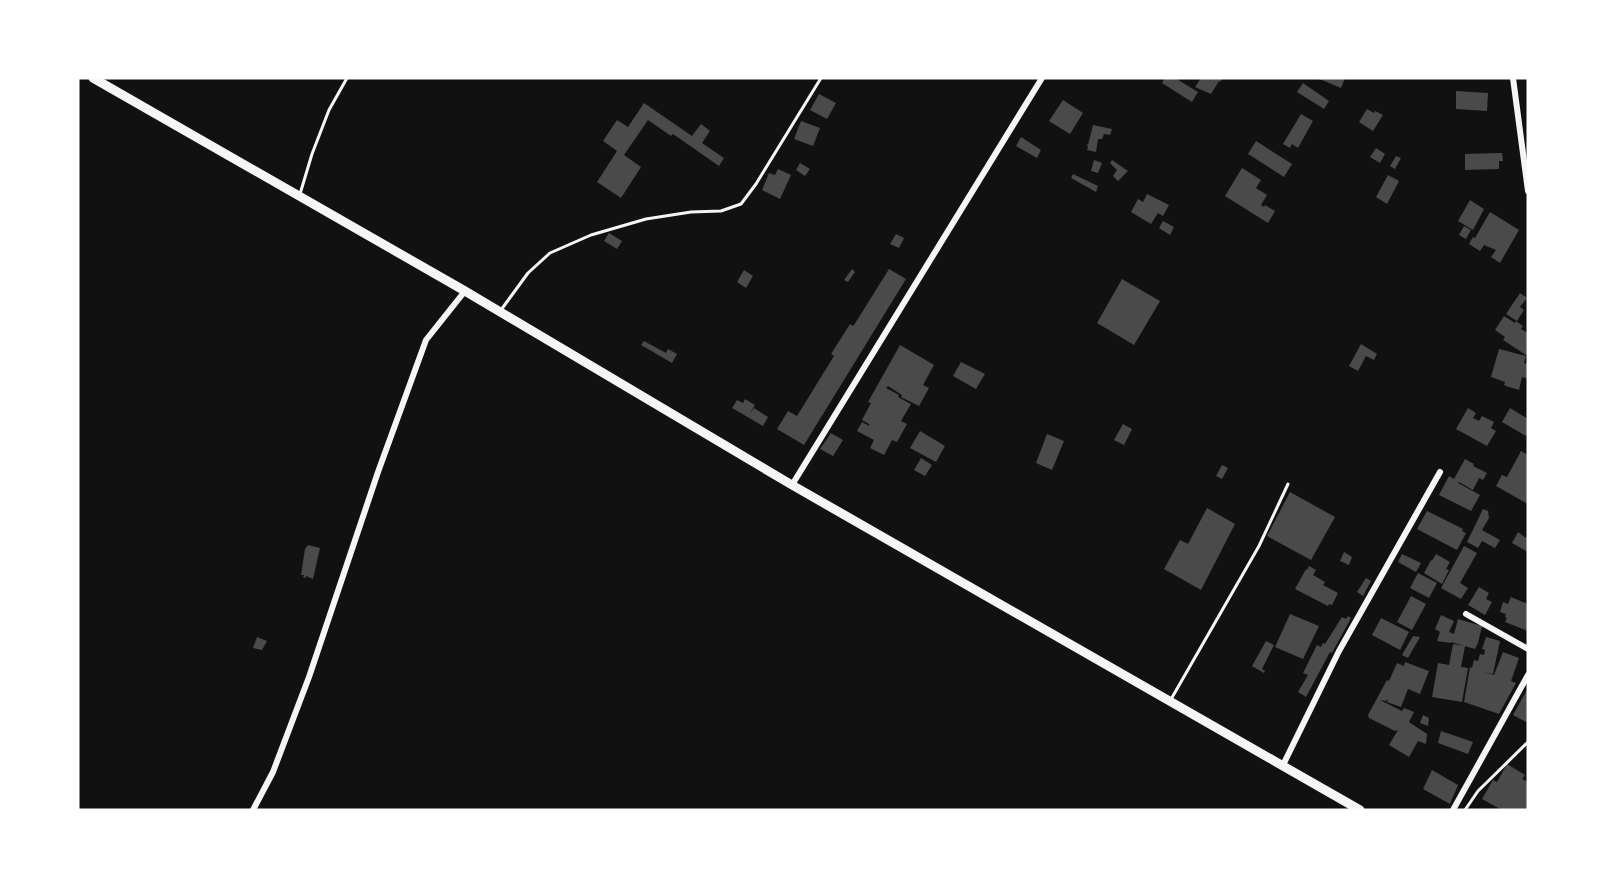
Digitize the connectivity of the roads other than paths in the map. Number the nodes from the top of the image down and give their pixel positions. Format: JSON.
{"nodes":[{"id":1,"x":93,"y":78,"type":"edge"},
{"id":2,"x":347,"y":78,"type":"edge"},
{"id":3,"x":821,"y":78,"type":"edge"},
{"id":4,"x":1042,"y":78,"type":"edge"},
{"id":5,"x":1513,"y":78,"type":"edge"},
{"id":6,"x":1528,"y":191,"type":"edge"},
{"id":7,"x":299,"y":195,"type":"junction"},
{"id":8,"x":465,"y":291,"type":"junction"},
{"id":9,"x":500,"y":312,"type":"junction"},
{"id":10,"x":1440,"y":472,"type":"dead end"},
{"id":11,"x":1287,"y":484,"type":"dead end"},
{"id":12,"x":792,"y":485,"type":"junction"},
{"id":13,"x":1467,"y":614,"type":"dead end"},
{"id":14,"x":1528,"y":649,"type":"edge"},
{"id":15,"x":1528,"y":675,"type":"edge"},
{"id":16,"x":1170,"y":701,"type":"junction"},
{"id":17,"x":1528,"y":742,"type":"edge"},
{"id":18,"x":1283,"y":765,"type":"junction"},
{"id":19,"x":253,"y":810,"type":"edge"},
{"id":20,"x":1360,"y":810,"type":"edge"},
{"id":21,"x":1453,"y":810,"type":"edge"},
{"id":22,"x":1465,"y":810,"type":"edge"}],
"edges":[{"from":1,"to":7,"type":"main road"},
{"from":2,"to":7,"type":"lane"},
{"from":3,"to":9,"type":"lane"},
{"from":4,"to":12,"type":"street"},
{"from":5,"to":6,"type":"street"},
{"from":7,"to":8,"type":"main road"},
{"from":8,"to":9,"type":"main road"},
{"from":8,"to":19,"type":"street"},
{"from":9,"to":12,"type":"main road"},
{"from":10,"to":18,"type":"street"},
{"from":11,"to":16,"type":"lane"},
{"from":12,"to":16,"type":"main road"},
{"from":13,"to":14,"type":"street"},
{"from":15,"to":21,"type":"street"},
{"from":16,"to":18,"type":"main road"},
{"from":17,"to":22,"type":"lane"},
{"from":18,"to":20,"type":"main road"}]}
